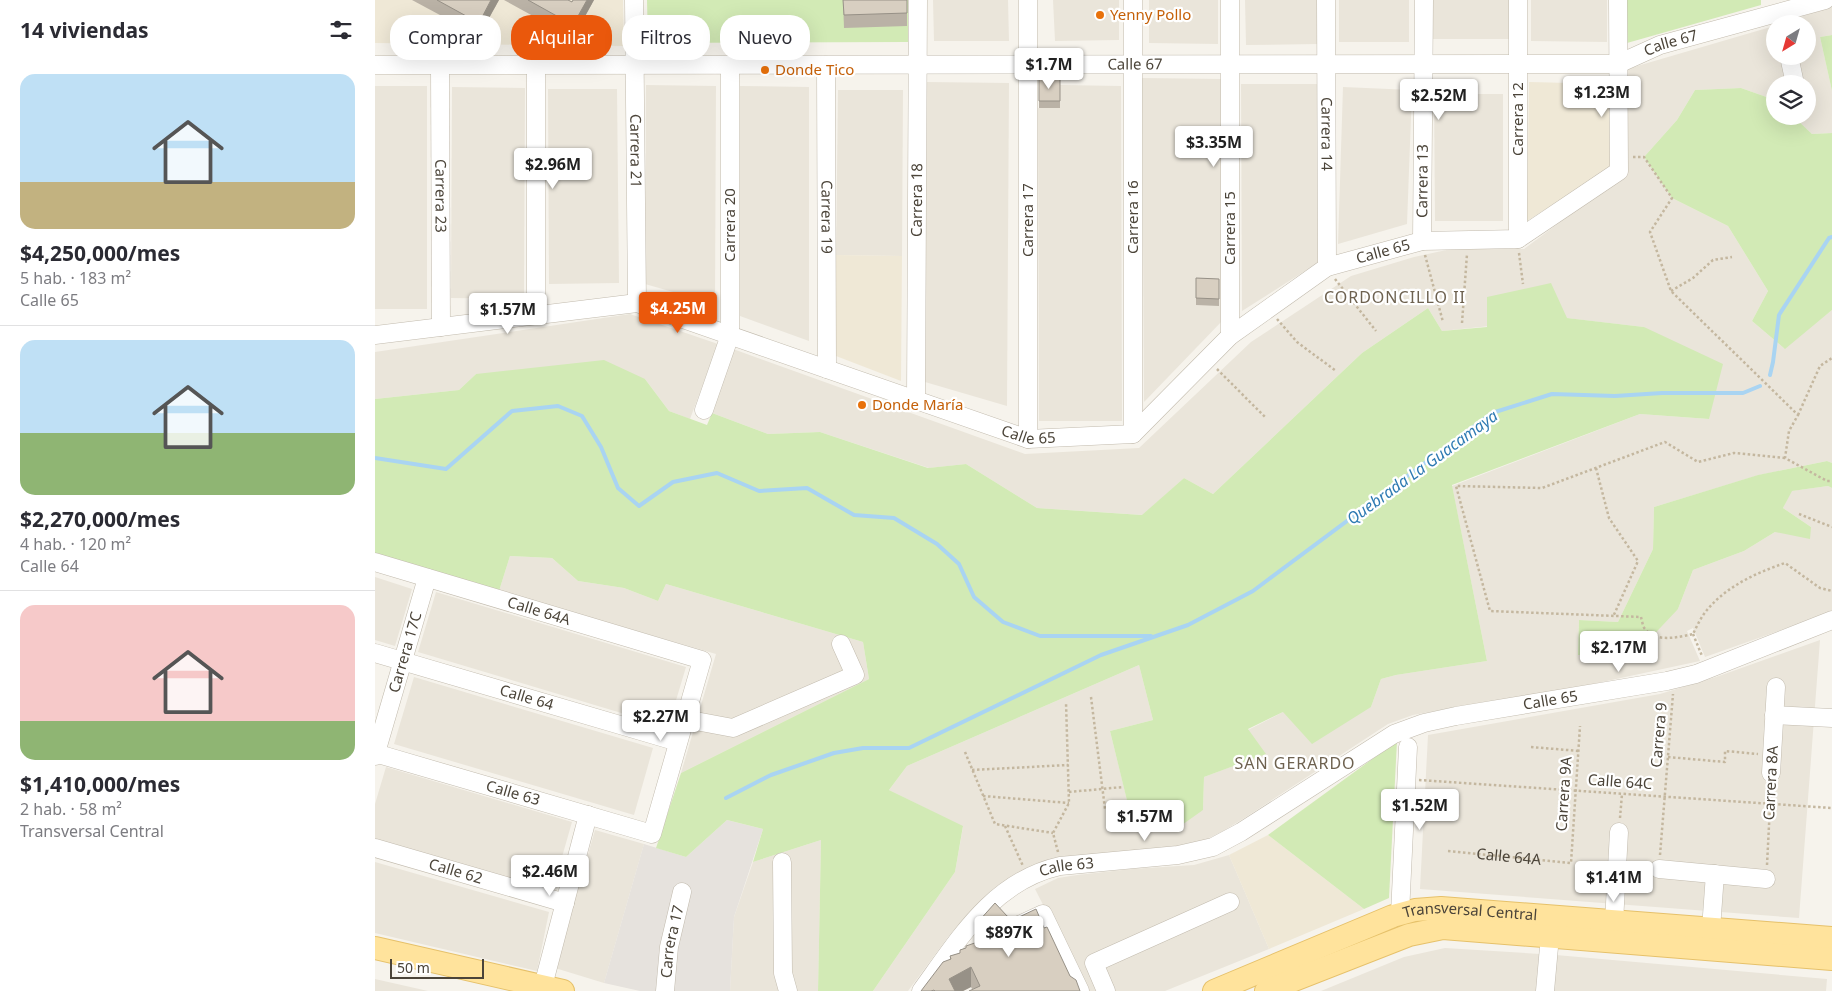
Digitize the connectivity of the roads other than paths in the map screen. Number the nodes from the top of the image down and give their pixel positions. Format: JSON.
{"nodes":[{"id":1,"x":634,"y":0,"type":"edge"},
{"id":2,"x":918,"y":0,"type":"edge"},
{"id":3,"x":1028,"y":0,"type":"edge"},
{"id":4,"x":1133,"y":0,"type":"edge"},
{"id":5,"x":1230,"y":0,"type":"edge"},
{"id":6,"x":1326,"y":0,"type":"edge"},
{"id":7,"x":1424,"y":0,"type":"edge"},
{"id":8,"x":1518,"y":0,"type":"edge"},
{"id":9,"x":1619,"y":0,"type":"edge"},
{"id":10,"x":1819,"y":1,"type":"edge"},
{"id":11,"x":1777,"y":13,"type":"edge"},
{"id":12,"x":1326,"y":64,"type":"junction"},
{"id":13,"x":1423,"y":64,"type":"junction"},
{"id":14,"x":1518,"y":64,"type":"junction"},
{"id":15,"x":1618,"y":64,"type":"junction"},
{"id":16,"x":918,"y":65,"type":"junction"},
{"id":17,"x":1028,"y":65,"type":"junction"},
{"id":18,"x":1133,"y":65,"type":"junction"},
{"id":19,"x":1230,"y":65,"type":"junction"},
{"id":20,"x":375,"y":66,"type":"edge"},
{"id":21,"x":440,"y":66,"type":"junction"},
{"id":22,"x":536,"y":66,"type":"junction"},
{"id":23,"x":635,"y":66,"type":"junction"},
{"id":24,"x":730,"y":66,"type":"junction"},
{"id":25,"x":826,"y":66,"type":"junction"},
{"id":26,"x":1518,"y":239,"type":"junction"},
{"id":27,"x":1422,"y":241,"type":"junction"},
{"id":28,"x":1327,"y":268,"type":"junction"},
{"id":29,"x":637,"y":303,"type":"junction"},
{"id":30,"x":536,"y":315,"type":"junction"},
{"id":31,"x":441,"y":327,"type":"junction"},
{"id":32,"x":375,"y":335,"type":"edge"},
{"id":33,"x":730,"y":335,"type":"junction"},
{"id":34,"x":1230,"y":336,"type":"junction"},
{"id":35,"x":827,"y":369,"type":"junction"},
{"id":36,"x":916,"y":400,"type":"junction"},
{"id":37,"x":703,"y":410,"type":"dead end"},
{"id":38,"x":1133,"y":434,"type":"junction"},
{"id":39,"x":1028,"y":439,"type":"junction"},
{"id":40,"x":375,"y":562,"type":"edge"},
{"id":41,"x":427,"y":578,"type":"junction"},
{"id":42,"x":1832,"y":620,"type":"edge"},
{"id":43,"x":841,"y":644,"type":"dead end"},
{"id":44,"x":375,"y":653,"type":"edge"},
{"id":45,"x":403,"y":661,"type":"junction"},
{"id":46,"x":1776,"y":687,"type":"dead end"},
{"id":47,"x":1774,"y":715,"type":"junction"},
{"id":48,"x":1832,"y":718,"type":"edge"},
{"id":49,"x":685,"y":719,"type":"junction"},
{"id":50,"x":1409,"y":728,"type":"joint"},
{"id":51,"x":678,"y":742,"type":"junction"},
{"id":52,"x":1408,"y":747,"type":"dead end"},
{"id":53,"x":375,"y":754,"type":"edge"},
{"id":54,"x":1771,"y":773,"type":"road end"},
{"id":55,"x":588,"y":815,"type":"junction"},
{"id":56,"x":1619,"y":832,"type":"road end"},
{"id":57,"x":375,"y":848,"type":"edge"},
{"id":58,"x":782,"y":862,"type":"dead end"},
{"id":59,"x":1659,"y":869,"type":"road end"},
{"id":60,"x":1715,"y":874,"type":"junction"},
{"id":61,"x":1766,"y":879,"type":"road end"},
{"id":62,"x":682,"y":892,"type":"dead end"},
{"id":63,"x":1230,"y":902,"type":"dead end"},
{"id":64,"x":565,"y":903,"type":"junction"},
{"id":65,"x":1400,"y":914,"type":"junction"},
{"id":66,"x":1614,"y":922,"type":"junction"},
{"id":67,"x":1013,"y":928,"type":"edge"},
{"id":68,"x":1711,"y":929,"type":"junction"},
{"id":69,"x":1550,"y":936,"type":"junction"},
{"id":70,"x":1832,"y":938,"type":"edge"},
{"id":71,"x":375,"y":948,"type":"edge"},
{"id":72,"x":1832,"y":959,"type":"edge"},
{"id":73,"x":375,"y":964,"type":"edge"},
{"id":74,"x":553,"y":989,"type":"edge"},
{"id":75,"x":493,"y":991,"type":"edge"},
{"id":76,"x":665,"y":991,"type":"edge"},
{"id":77,"x":788,"y":991,"type":"edge"},
{"id":78,"x":921,"y":991,"type":"edge"},
{"id":79,"x":1080,"y":991,"type":"edge"},
{"id":80,"x":1106,"y":991,"type":"edge"},
{"id":81,"x":1214,"y":991,"type":"edge"},
{"id":82,"x":1266,"y":991,"type":"edge"},
{"id":83,"x":1545,"y":991,"type":"edge"}],
"edges":[{"from":1,"to":23,"type":"street","name":"Carrera 21"},
{"from":2,"to":16,"type":"street","name":"Carrera 18"},
{"from":3,"to":17,"type":"street","name":"Carrera 17"},
{"from":4,"to":18,"type":"street","name":"Carrera 16"},
{"from":5,"to":19,"type":"street","name":"Carrera 15"},
{"from":6,"to":12,"type":"street","name":"Carrera 14"},
{"from":7,"to":13,"type":"street","name":"Carrera 13"},
{"from":8,"to":14,"type":"street","name":"Carrera 12"},
{"from":9,"to":15,"type":"street"},
{"from":10,"to":11,"type":"street","name":"Calle 67"},
{"from":11,"to":15,"type":"street","name":"Calle 67"},
{"from":12,"to":13,"type":"street","name":"Calle 67"},
{"from":12,"to":19,"type":"street","name":"Calle 67"},
{"from":12,"to":28,"type":"street","name":"Carrera 14"},
{"from":13,"to":14,"type":"street","name":"Calle 67"},
{"from":13,"to":27,"type":"street","name":"Carrera 13"},
{"from":14,"to":15,"type":"street","name":"Calle 67"},
{"from":14,"to":26,"type":"street","name":"Carrera 12"},
{"from":15,"to":26,"type":"street"},
{"from":16,"to":17,"type":"street","name":"Calle 67"},
{"from":16,"to":25,"type":"street","name":"Calle 67"},
{"from":16,"to":36,"type":"street","name":"Carrera 18"},
{"from":17,"to":18,"type":"street","name":"Calle 67"},
{"from":17,"to":39,"type":"street","name":"Carrera 17"},
{"from":18,"to":19,"type":"street","name":"Calle 67"},
{"from":18,"to":38,"type":"street","name":"Carrera 16"},
{"from":19,"to":34,"type":"street","name":"Carrera 15"},
{"from":20,"to":21,"type":"street","name":"Calle 67"},
{"from":21,"to":22,"type":"street","name":"Calle 67"},
{"from":21,"to":31,"type":"street","name":"Carrera 23"},
{"from":22,"to":23,"type":"street","name":"Calle 67"},
{"from":22,"to":30,"type":"street"},
{"from":23,"to":24,"type":"street","name":"Calle 67"},
{"from":23,"to":29,"type":"street","name":"Carrera 21"},
{"from":24,"to":25,"type":"street","name":"Calle 67"},
{"from":24,"to":33,"type":"street","name":"Carrera 20"},
{"from":25,"to":35,"type":"street","name":"Carrera 19"},
{"from":26,"to":27,"type":"street","name":"Calle 65"},
{"from":27,"to":28,"type":"street","name":"Calle 65"},
{"from":28,"to":34,"type":"street","name":"Calle 65"},
{"from":29,"to":30,"type":"street","name":"Calle 65"},
{"from":29,"to":33,"type":"street","name":"Calle 65"},
{"from":30,"to":31,"type":"street","name":"Calle 65"},
{"from":31,"to":32,"type":"street","name":"Calle 65"},
{"from":33,"to":35,"type":"street","name":"Calle 65"},
{"from":33,"to":37,"type":"street","name":"Carrera 20"},
{"from":34,"to":38,"type":"street","name":"Calle 65"},
{"from":35,"to":36,"type":"street","name":"Calle 65"},
{"from":36,"to":39,"type":"street","name":"Calle 65"},
{"from":38,"to":39,"type":"street","name":"Calle 65"},
{"from":40,"to":41,"type":"street","name":"Calle 64A"},
{"from":41,"to":45,"type":"street","name":"Carrera 17C"},
{"from":41,"to":49,"type":"street","name":"Calle 64A"},
{"from":42,"to":50,"type":"street","name":"Calle 65"},
{"from":43,"to":49,"type":"street"},
{"from":44,"to":45,"type":"street","name":"Calle 64"},
{"from":45,"to":51,"type":"street","name":"Calle 64"},
{"from":45,"to":53,"type":"street","name":"Carrera 17C"},
{"from":46,"to":47,"type":"street","name":"Carrera 8A"},
{"from":47,"to":48,"type":"street"},
{"from":47,"to":54,"type":"street","name":"Carrera 8A"},
{"from":49,"to":51,"type":"street"},
{"from":50,"to":78,"type":"street","name":"Calle 63"},
{"from":51,"to":55,"type":"street","name":"Calle 63"},
{"from":52,"to":65,"type":"street"},
{"from":53,"to":55,"type":"street","name":"Calle 63"},
{"from":55,"to":64,"type":"street"},
{"from":56,"to":66,"type":"street"},
{"from":57,"to":64,"type":"street","name":"Calle 62"},
{"from":58,"to":77,"type":"street"},
{"from":59,"to":60,"type":"street"},
{"from":60,"to":61,"type":"street"},
{"from":60,"to":68,"type":"street"},
{"from":62,"to":76,"type":"street","name":"Carrera 17"},
{"from":63,"to":80,"type":"street"},
{"from":64,"to":74,"type":"street"},
{"from":65,"to":66,"type":"main road","name":"Transversal Central"},
{"from":65,"to":81,"type":"main road","name":"Transversal Central"},
{"from":66,"to":68,"type":"main road","name":"Transversal Central"},
{"from":67,"to":79,"type":"street"},
{"from":68,"to":70,"type":"main road","name":"Transversal Central"},
{"from":69,"to":72,"type":"main road","name":"Transversal Central"},
{"from":69,"to":82,"type":"main road","name":"Transversal Central"},
{"from":69,"to":83,"type":"street"},
{"from":71,"to":74,"type":"main road"},
{"from":73,"to":75,"type":"main road"}]}
